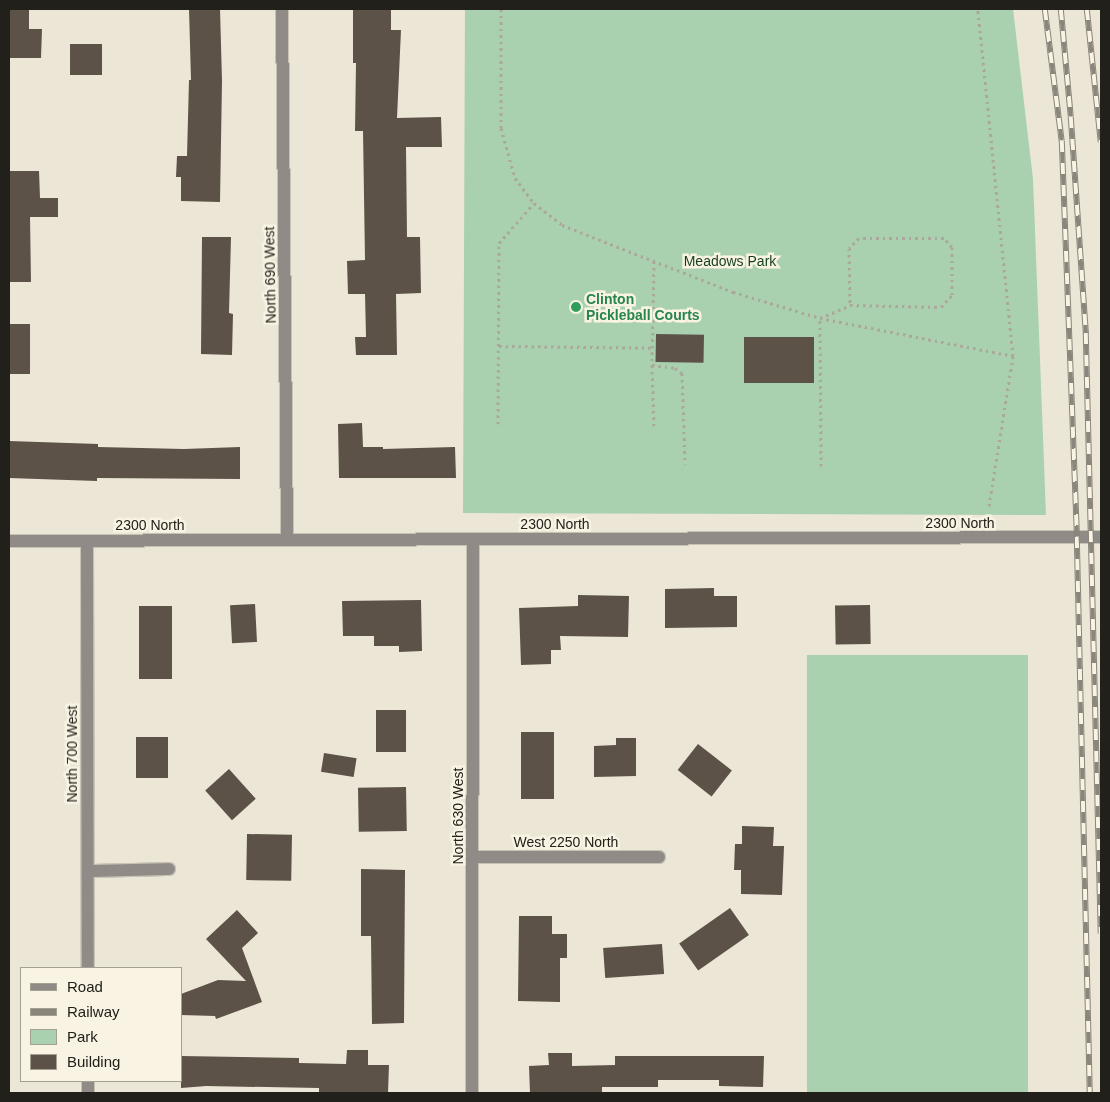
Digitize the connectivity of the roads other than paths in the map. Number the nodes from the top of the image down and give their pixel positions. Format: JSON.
{"nodes":[{"id":1,"x":282,"y":9,"type":"edge"},
{"id":2,"x":1101,"y":537,"type":"edge"},
{"id":3,"x":473,"y":539,"type":"junction"},
{"id":4,"x":287,"y":540,"type":"junction"},
{"id":5,"x":9,"y":541,"type":"edge"},
{"id":6,"x":87,"y":541,"type":"junction"},
{"id":7,"x":473,"y":857,"type":"junction"},
{"id":8,"x":660,"y":857,"type":"dead end"},
{"id":9,"x":169,"y":869,"type":"dead end"},
{"id":10,"x":88,"y":870,"type":"junction"},
{"id":11,"x":88,"y":967,"type":"edge"},
{"id":12,"x":472,"y":1093,"type":"edge"}],
"edges":[{"from":1,"to":4,"type":"street","name":"North 690 West"},
{"from":2,"to":3,"type":"street","name":"2300 North"},
{"from":3,"to":4,"type":"street","name":"2300 North"},
{"from":3,"to":7,"type":"street","name":"North 630 West"},
{"from":4,"to":6,"type":"street","name":"2300 North"},
{"from":5,"to":6,"type":"street","name":"2300 North"},
{"from":6,"to":10,"type":"street","name":"North 700 West"},
{"from":7,"to":8,"type":"street","name":"West 2250 North"},
{"from":7,"to":12,"type":"street","name":"North 630 West"},
{"from":9,"to":10,"type":"street"},
{"from":10,"to":11,"type":"street","name":"North 700 West"}]}
